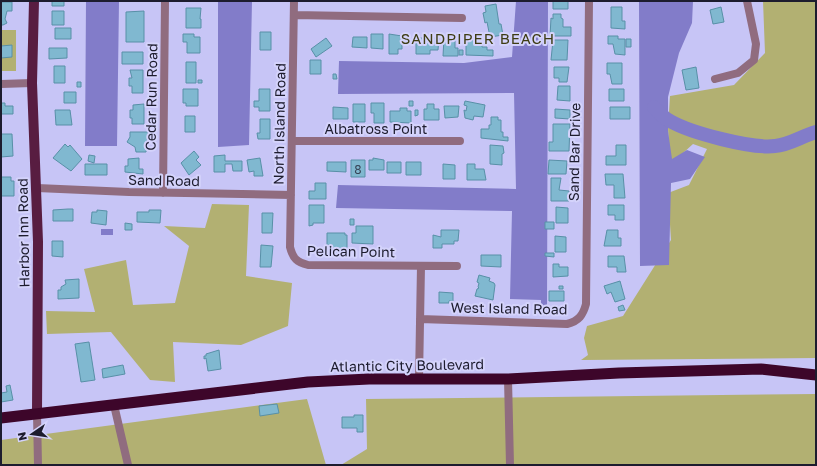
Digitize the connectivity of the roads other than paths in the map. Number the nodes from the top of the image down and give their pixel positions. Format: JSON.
{"nodes":[{"id":1,"x":34,"y":1,"type":"edge"},
{"id":2,"x":165,"y":1,"type":"edge"},
{"id":3,"x":294,"y":1,"type":"edge"},
{"id":4,"x":589,"y":1,"type":"edge"},
{"id":5,"x":747,"y":1,"type":"edge"},
{"id":6,"x":294,"y":15,"type":"junction"},
{"id":7,"x":462,"y":18,"type":"dead end"},
{"id":8,"x":715,"y":78,"type":"dead end"},
{"id":9,"x":32,"y":83,"type":"junction"},
{"id":10,"x":1,"y":84,"type":"edge"},
{"id":11,"x":293,"y":141,"type":"junction"},
{"id":12,"x":460,"y":141,"type":"dead end"},
{"id":13,"x":37,"y":188,"type":"junction"},
{"id":14,"x":163,"y":193,"type":"junction"},
{"id":15,"x":291,"y":195,"type":"junction"},
{"id":16,"x":290,"y":247,"type":"joint"},
{"id":17,"x":421,"y":266,"type":"junction"},
{"id":18,"x":457,"y":266,"type":"dead end"},
{"id":19,"x":586,"y":304,"type":"joint"},
{"id":20,"x":420,"y":319,"type":"junction"},
{"id":21,"x":816,"y":375,"type":"edge"},
{"id":22,"x":508,"y":378,"type":"junction"},
{"id":23,"x":419,"y":379,"type":"junction"},
{"id":24,"x":114,"y":405,"type":"junction"},
{"id":25,"x":37,"y":414,"type":"junction"},
{"id":26,"x":1,"y":418,"type":"edge"},
{"id":27,"x":38,"y":465,"type":"edge"},
{"id":28,"x":128,"y":465,"type":"edge"},
{"id":29,"x":510,"y":465,"type":"edge"}],
"edges":[{"from":1,"to":9,"type":"main road","name":"Harbor Inn Road"},
{"from":2,"to":14,"type":"street","name":"Cedar Run Road"},
{"from":3,"to":6,"type":"street","name":"North Island Road"},
{"from":4,"to":19,"type":"street","name":"Sand Bar Drive"},
{"from":5,"to":8,"type":"street"},
{"from":6,"to":7,"type":"street"},
{"from":6,"to":11,"type":"street","name":"North Island Road"},
{"from":9,"to":10,"type":"street"},
{"from":9,"to":13,"type":"main road","name":"Harbor Inn Road"},
{"from":11,"to":12,"type":"street","name":"Albatross Point"},
{"from":11,"to":15,"type":"street","name":"North Island Road"},
{"from":13,"to":14,"type":"street","name":"Sand Road"},
{"from":13,"to":25,"type":"main road","name":"Harbor Inn Road"},
{"from":14,"to":15,"type":"street","name":"Sand Road"},
{"from":15,"to":16,"type":"street","name":"North Island Road"},
{"from":16,"to":17,"type":"street","name":"Pelican Point"},
{"from":17,"to":18,"type":"street","name":"Pelican Point"},
{"from":17,"to":20,"type":"street"},
{"from":19,"to":20,"type":"street","name":"West Island Road"},
{"from":20,"to":23,"type":"street"},
{"from":21,"to":22,"type":"highway","name":"Atlantic City Boulevard"},
{"from":22,"to":23,"type":"highway","name":"Atlantic City Boulevard"},
{"from":22,"to":29,"type":"street"},
{"from":23,"to":24,"type":"highway","name":"Atlantic City Boulevard"},
{"from":24,"to":25,"type":"highway","name":"Atlantic City Boulevard"},
{"from":24,"to":28,"type":"street"},
{"from":25,"to":26,"type":"highway","name":"Atlantic City Boulevard"},
{"from":25,"to":27,"type":"street","name":"Harbor Inn Road"}]}
